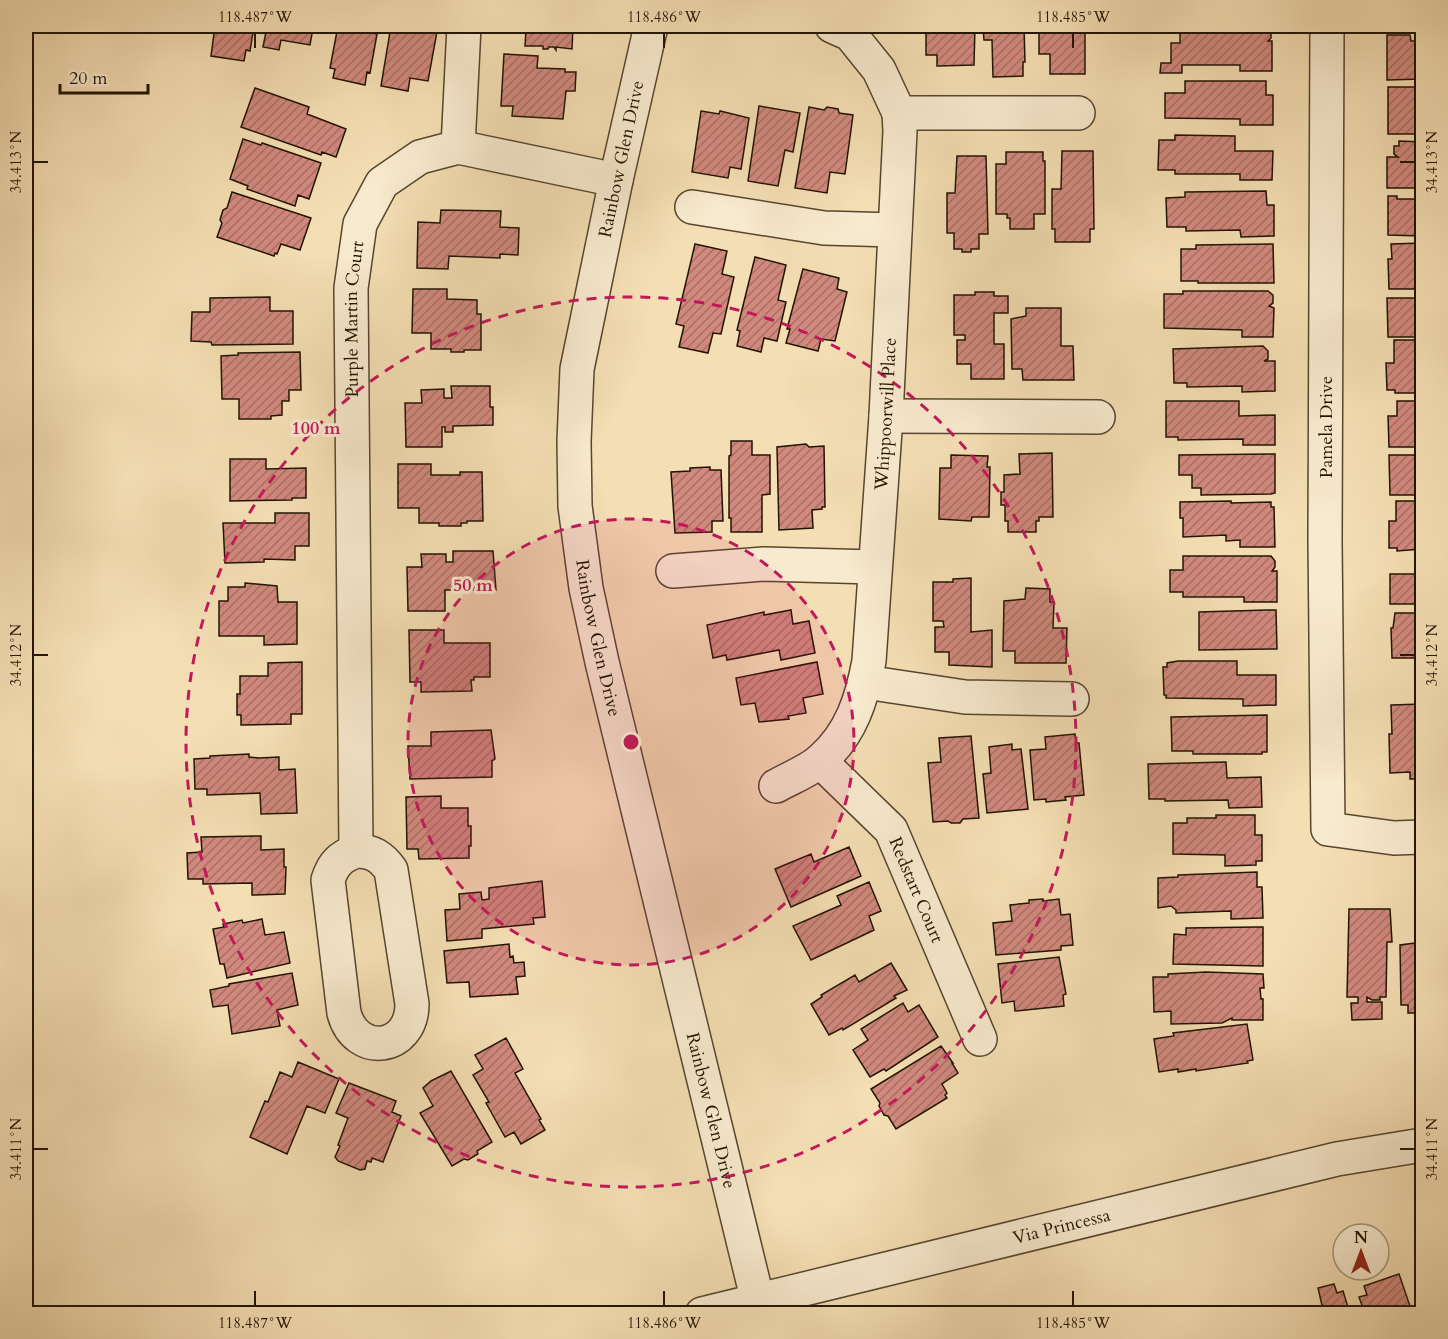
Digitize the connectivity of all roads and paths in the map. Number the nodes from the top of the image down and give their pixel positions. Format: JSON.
{"nodes":[{"id":1,"x":464,"y":26,"type":"edge"},
{"id":2,"x":651,"y":26,"type":"edge"},
{"id":3,"x":832,"y":26,"type":"edge"},
{"id":4,"x":1327,"y":26,"type":"edge"},
{"id":5,"x":898,"y":113,"type":"junction"},
{"id":6,"x":1078,"y":113,"type":"dead end"},
{"id":7,"x":458,"y":147,"type":"junction"},
{"id":8,"x":616,"y":180,"type":"junction"},
{"id":9,"x":692,"y":207,"type":"dead end"},
{"id":10,"x":895,"y":230,"type":"junction"},
{"id":11,"x":886,"y":416,"type":"junction"},
{"id":12,"x":1098,"y":417,"type":"dead end"},
{"id":13,"x":874,"y":567,"type":"junction"},
{"id":14,"x":673,"y":571,"type":"dead end"},
{"id":15,"x":865,"y":682,"type":"junction"},
{"id":16,"x":1072,"y":699,"type":"dead end"},
{"id":17,"x":820,"y":761,"type":"junction"},
{"id":18,"x":776,"y":786,"type":"dead end"},
{"id":19,"x":1422,"y":837,"type":"edge"},
{"id":20,"x":356,"y":851,"type":"junction"},
{"id":21,"x":980,"y":1039,"type":"dead end"},
{"id":22,"x":1422,"y":1145,"type":"edge"},
{"id":23,"x":759,"y":1307,"type":"edge"},
{"id":24,"x":702,"y":1314,"type":"edge"}],
"edges":[{"from":1,"to":7,"type":"street"},
{"from":2,"to":8,"type":"street","name":"Rainbow Glen Drive"},
{"from":3,"to":5,"type":"street","name":"Whippoorwill Place"},
{"from":4,"to":19,"type":"street","name":"Pamela Drive"},
{"from":5,"to":6,"type":"street"},
{"from":5,"to":10,"type":"street","name":"Whippoorwill Place"},
{"from":7,"to":8,"type":"street","name":"Purple Martin Court"},
{"from":7,"to":20,"type":"street","name":"Purple Martin Court"},
{"from":8,"to":23,"type":"street","name":"Rainbow Glen Drive"},
{"from":9,"to":10,"type":"street"},
{"from":10,"to":11,"type":"street","name":"Whippoorwill Place"},
{"from":11,"to":12,"type":"street"},
{"from":11,"to":13,"type":"street","name":"Whippoorwill Place"},
{"from":13,"to":14,"type":"street"},
{"from":13,"to":15,"type":"street","name":"Whippoorwill Place"},
{"from":15,"to":16,"type":"street"},
{"from":15,"to":17,"type":"street","name":"Whippoorwill Place"},
{"from":17,"to":18,"type":"street","name":"Whippoorwill Place"},
{"from":17,"to":21,"type":"street","name":"Redstart Court"},
{"from":20,"to":20,"type":"street"},
{"from":22,"to":23,"type":"street","name":"Via Princessa"},
{"from":23,"to":24,"type":"street","name":"Via Princessa"}]}
